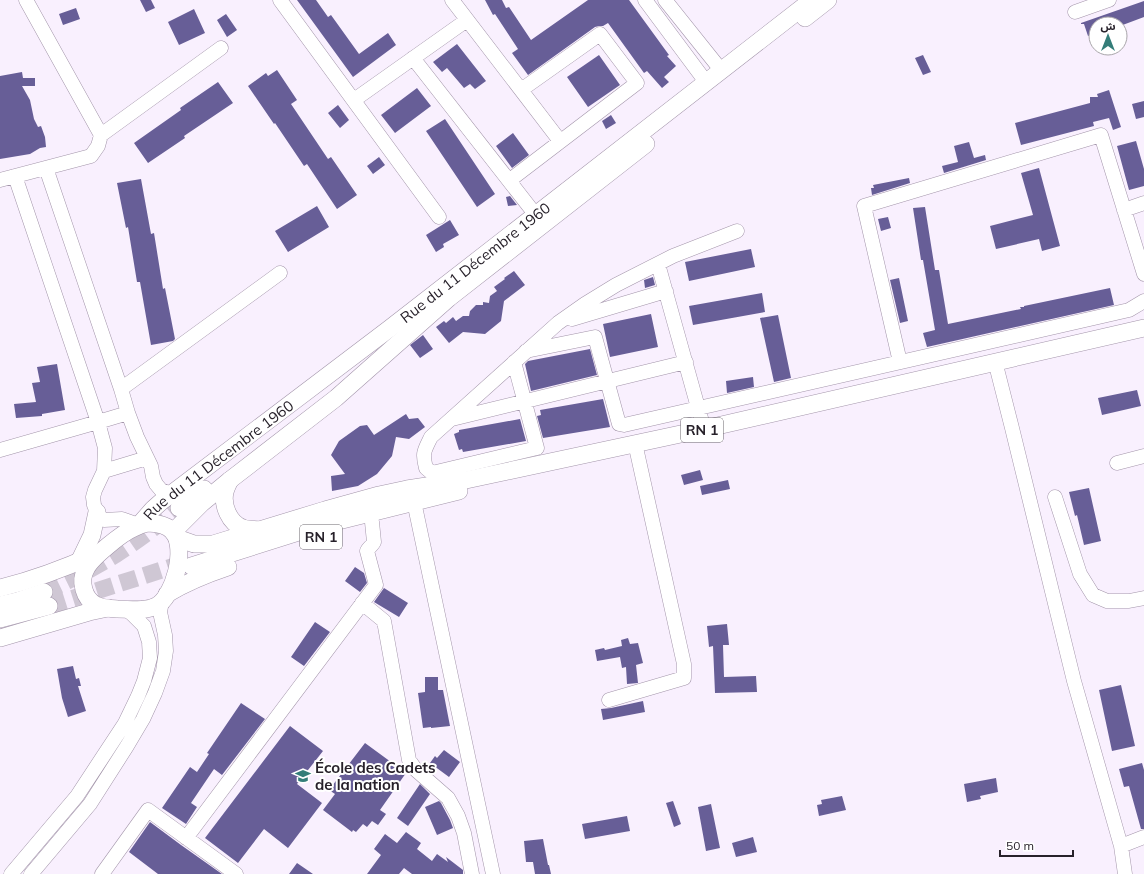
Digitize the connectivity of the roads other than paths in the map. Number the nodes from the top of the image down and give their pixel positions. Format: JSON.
{"nodes":[{"id":1,"x":26,"y":0,"type":"edge"},
{"id":2,"x":280,"y":0,"type":"edge"},
{"id":3,"x":452,"y":0,"type":"edge"},
{"id":4,"x":645,"y":0,"type":"edge"},
{"id":5,"x":665,"y":0,"type":"edge"},
{"id":6,"x":812,"y":0,"type":"edge"},
{"id":7,"x":828,"y":0,"type":"edge"},
{"id":8,"x":1109,"y":0,"type":"edge"},
{"id":9,"x":1075,"y":12,"type":"dead end"},
{"id":10,"x":467,"y":20,"type":"junction"},
{"id":11,"x":221,"y":48,"type":"dead end"},
{"id":12,"x":413,"y":58,"type":"junction"},
{"id":13,"x":721,"y":70,"type":"junction"},
{"id":14,"x":706,"y":82,"type":"junction"},
{"id":15,"x":521,"y":90,"type":"junction"},
{"id":16,"x":354,"y":100,"type":"junction"},
{"id":17,"x":101,"y":135,"type":"junction"},
{"id":18,"x":560,"y":141,"type":"junction"},
{"id":19,"x":46,"y":168,"type":"junction"},
{"id":20,"x":15,"y":176,"type":"junction"},
{"id":21,"x":0,"y":180,"type":"edge"},
{"id":22,"x":510,"y":180,"type":"junction"},
{"id":23,"x":1144,"y":203,"type":"edge"},
{"id":24,"x":1124,"y":210,"type":"junction"},
{"id":25,"x":535,"y":214,"type":"junction"},
{"id":26,"x":439,"y":217,"type":"dead end"},
{"id":27,"x":737,"y":231,"type":"dead end"},
{"id":28,"x":658,"y":264,"type":"junction"},
{"id":29,"x":280,"y":273,"type":"dead end"},
{"id":30,"x":1144,"y":274,"type":"edge"},
{"id":31,"x":666,"y":291,"type":"junction"},
{"id":32,"x":1144,"y":301,"type":"edge"},
{"id":33,"x":558,"y":323,"type":"junction"},
{"id":34,"x":1144,"y":328,"type":"edge"},
{"id":35,"x":1144,"y":335,"type":"edge"},
{"id":36,"x":402,"y":339,"type":"junction"},
{"id":37,"x":526,"y":351,"type":"junction"},
{"id":38,"x":514,"y":362,"type":"junction"},
{"id":39,"x":686,"y":362,"type":"junction"},
{"id":40,"x":900,"y":362,"type":"junction"},
{"id":41,"x":997,"y":369,"type":"junction"},
{"id":42,"x":607,"y":381,"type":"junction"},
{"id":43,"x":121,"y":389,"type":"junction"},
{"id":44,"x":524,"y":401,"type":"junction"},
{"id":45,"x":698,"y":408,"type":"junction"},
{"id":46,"x":128,"y":413,"type":"junction"},
{"id":47,"x":450,"y":420,"type":"junction"},
{"id":48,"x":98,"y":422,"type":"junction"},
{"id":49,"x":704,"y":429,"type":"junction"},
{"id":50,"x":0,"y":450,"type":"edge"},
{"id":51,"x":637,"y":452,"type":"junction"},
{"id":52,"x":1144,"y":456,"type":"edge"},
{"id":53,"x":147,"y":458,"type":"junction"},
{"id":54,"x":1117,"y":463,"type":"dead end"},
{"id":55,"x":104,"y":471,"type":"junction"},
{"id":56,"x":230,"y":480,"type":"junction"},
{"id":57,"x":472,"y":484,"type":"junction"},
{"id":58,"x":1055,"y":496,"type":"dead end"},
{"id":59,"x":172,"y":501,"type":"junction"},
{"id":60,"x":416,"y":510,"type":"junction"},
{"id":61,"x":97,"y":512,"type":"junction"},
{"id":62,"x":372,"y":522,"type":"junction"},
{"id":63,"x":139,"y":525,"type":"junction"},
{"id":64,"x":259,"y":530,"type":"junction"},
{"id":65,"x":177,"y":532,"type":"junction"},
{"id":66,"x":101,"y":551,"type":"junction"},
{"id":67,"x":79,"y":562,"type":"junction"},
{"id":68,"x":191,"y":564,"type":"tunnel mouth"},
{"id":69,"x":0,"y":588,"type":"edge"},
{"id":70,"x":165,"y":598,"type":"junction"},
{"id":71,"x":1144,"y":598,"type":"edge"},
{"id":72,"x":0,"y":599,"type":"edge"},
{"id":73,"x":47,"y":599,"type":"junction"},
{"id":74,"x":362,"y":603,"type":"junction"},
{"id":75,"x":0,"y":605,"type":"edge"},
{"id":76,"x":117,"y":609,"type":"junction"},
{"id":77,"x":0,"y":619,"type":"edge"},
{"id":78,"x":0,"y":627,"type":"edge"},
{"id":79,"x":0,"y":638,"type":"edge"},
{"id":80,"x":609,"y":700,"type":"dead end"},
{"id":81,"x":186,"y":838,"type":"junction"},
{"id":82,"x":1143,"y":842,"type":"edge"},
{"id":83,"x":1121,"y":846,"type":"junction"},
{"id":84,"x":11,"y":874,"type":"edge"},
{"id":85,"x":31,"y":874,"type":"edge"},
{"id":86,"x":102,"y":874,"type":"edge"},
{"id":87,"x":236,"y":874,"type":"edge"},
{"id":88,"x":472,"y":874,"type":"edge"},
{"id":89,"x":493,"y":874,"type":"edge"},
{"id":90,"x":1125,"y":874,"type":"edge"}],
"edges":[{"from":1,"to":17,"type":"street"},
{"from":2,"to":16,"type":"street"},
{"from":3,"to":10,"type":"street"},
{"from":4,"to":14,"type":"street"},
{"from":5,"to":13,"type":"street"},
{"from":6,"to":13,"type":"main road","name":"Rue du 11 Décembre 1960"},
{"from":7,"to":36,"type":"main road","name":"Rue du 11 Décembre 1960"},
{"from":8,"to":9,"type":"street"},
{"from":10,"to":12,"type":"street"},
{"from":10,"to":15,"type":"street"},
{"from":11,"to":17,"type":"street"},
{"from":12,"to":16,"type":"street"},
{"from":12,"to":22,"type":"street"},
{"from":13,"to":14,"type":"main road","name":"Rue du 11 Décembre 1960"},
{"from":14,"to":25,"type":"main road","name":"Rue du 11 Décembre 1960"},
{"from":15,"to":18,"type":"street"},
{"from":15,"to":18,"type":"street"},
{"from":16,"to":26,"type":"street"},
{"from":17,"to":19,"type":"street"},
{"from":18,"to":22,"type":"street"},
{"from":19,"to":20,"type":"street"},
{"from":19,"to":43,"type":"street"},
{"from":20,"to":21,"type":"street"},
{"from":20,"to":48,"type":"street"},
{"from":22,"to":25,"type":"street"},
{"from":23,"to":24,"type":"street"},
{"from":24,"to":30,"type":"street"},
{"from":24,"to":40,"type":"street"},
{"from":25,"to":59,"type":"main road","name":"Rue du 11 Décembre 1960"},
{"from":27,"to":28,"type":"street"},
{"from":28,"to":31,"type":"street"},
{"from":28,"to":33,"type":"street"},
{"from":29,"to":43,"type":"street"},
{"from":31,"to":33,"type":"street"},
{"from":31,"to":39,"type":"street"},
{"from":32,"to":40,"type":"street"},
{"from":33,"to":37,"type":"street"},
{"from":34,"to":49,"type":"main road","number":"RN 1"},
{"from":35,"to":41,"type":"main road","number":"RN 1"},
{"from":36,"to":56,"type":"main road","name":"Rue du 11 Décembre 1960"},
{"from":36,"to":59,"type":"main road"},
{"from":37,"to":38,"type":"street"},
{"from":37,"to":42,"type":"street"},
{"from":38,"to":44,"type":"street"},
{"from":38,"to":47,"type":"street"},
{"from":39,"to":42,"type":"street"},
{"from":39,"to":45,"type":"street"},
{"from":40,"to":45,"type":"street"},
{"from":41,"to":51,"type":"main road","number":"RN 1"},
{"from":41,"to":83,"type":"street"},
{"from":42,"to":44,"type":"street"},
{"from":42,"to":45,"type":"street"},
{"from":43,"to":46,"type":"street"},
{"from":44,"to":47,"type":"street"},
{"from":44,"to":47,"type":"street"},
{"from":45,"to":49,"type":"street"},
{"from":46,"to":48,"type":"street"},
{"from":46,"to":53,"type":"street"},
{"from":48,"to":50,"type":"street"},
{"from":48,"to":55,"type":"street"},
{"from":49,"to":57,"type":"main road","number":"RN 1"},
{"from":51,"to":57,"type":"main road","number":"RN 1"},
{"from":51,"to":80,"type":"street"},
{"from":52,"to":54,"type":"street"},
{"from":53,"to":55,"type":"street"},
{"from":53,"to":59,"type":"street"},
{"from":55,"to":61,"type":"street"},
{"from":56,"to":64,"type":"main road"},
{"from":56,"to":65,"type":"main road","name":"Rue du 11 Décembre 1960"},
{"from":57,"to":60,"type":"main road","number":"RN 1"},
{"from":57,"to":64,"type":"main road","number":"RN 1"},
{"from":57,"to":68,"type":"main road"},
{"from":58,"to":71,"type":"street"},
{"from":59,"to":63,"type":"main road","name":"Rue du 11 Décembre 1960"},
{"from":59,"to":65,"type":"main road"},
{"from":60,"to":62,"type":"main road","number":"RN 1"},
{"from":60,"to":89,"type":"street"},
{"from":61,"to":63,"type":"street"},
{"from":61,"to":67,"type":"main road"},
{"from":62,"to":70,"type":"main road","number":"RN 1"},
{"from":62,"to":74,"type":"street"},
{"from":63,"to":65,"type":"main road"},
{"from":63,"to":66,"type":"main road"},
{"from":64,"to":65,"type":"main road","number":"RN 1"},
{"from":65,"to":70,"type":"main road"},
{"from":66,"to":67,"type":"main road"},
{"from":66,"to":76,"type":"main road"},
{"from":67,"to":69,"type":"main road"},
{"from":70,"to":76,"type":"main road"},
{"from":70,"to":85,"type":"street"},
{"from":72,"to":73,"type":"main road"},
{"from":73,"to":75,"type":"main road"},
{"from":73,"to":77,"type":"main road"},
{"from":73,"to":78,"type":"main road"},
{"from":74,"to":81,"type":"street"},
{"from":74,"to":88,"type":"street"},
{"from":76,"to":79,"type":"main road"},
{"from":76,"to":84,"type":"street"},
{"from":81,"to":86,"type":"street"},
{"from":81,"to":87,"type":"street"},
{"from":82,"to":83,"type":"street"},
{"from":83,"to":90,"type":"street"}]}
